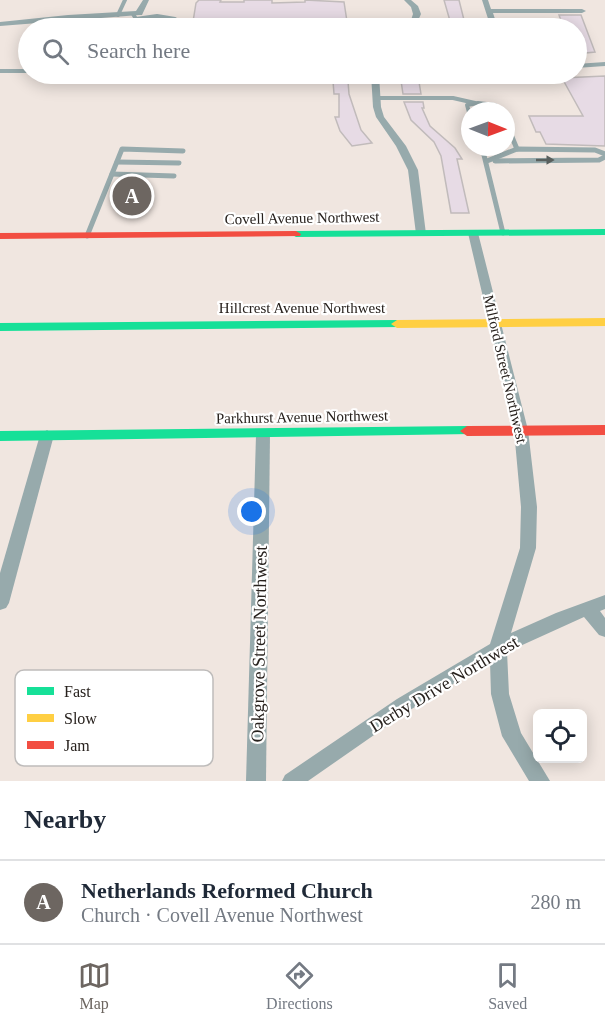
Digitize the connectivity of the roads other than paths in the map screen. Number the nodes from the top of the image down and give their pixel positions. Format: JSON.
{"nodes":[{"id":1,"x":125,"y":0,"type":"edge"},
{"id":2,"x":146,"y":0,"type":"edge"},
{"id":3,"x":407,"y":0,"type":"edge"},
{"id":4,"x":485,"y":0,"type":"edge"},
{"id":5,"x":488,"y":11,"type":"junction"},
{"id":6,"x":582,"y":11,"type":"dead end"},
{"id":7,"x":118,"y":15,"type":"junction"},
{"id":8,"x":134,"y":17,"type":"junction"},
{"id":9,"x":100,"y":18,"type":"edge"},
{"id":10,"x":169,"y":18,"type":"edge"},
{"id":11,"x":415,"y":18,"type":"edge"},
{"id":12,"x":490,"y":18,"type":"edge"},
{"id":13,"x":18,"y":23,"type":"edge"},
{"id":14,"x":0,"y":24,"type":"edge"},
{"id":15,"x":605,"y":64,"type":"edge"},
{"id":16,"x":587,"y":65,"type":"edge"},
{"id":17,"x":0,"y":71,"type":"edge"},
{"id":18,"x":18,"y":71,"type":"edge"},
{"id":19,"x":375,"y":84,"type":"edge"},
{"id":20,"x":376,"y":98,"type":"junction"},
{"id":21,"x":472,"y":102,"type":"edge"},
{"id":22,"x":515,"y":144,"type":"edge"},
{"id":23,"x":517,"y":149,"type":"junction"},
{"id":24,"x":183,"y":151,"type":"dead end"},
{"id":25,"x":485,"y":156,"type":"edge"},
{"id":26,"x":605,"y":156,"type":"edge"},
{"id":27,"x":487,"y":160,"type":"junction"},
{"id":28,"x":117,"y":162,"type":"junction"},
{"id":29,"x":179,"y":163,"type":"dead end"},
{"id":30,"x":112,"y":174,"type":"junction"},
{"id":31,"x":174,"y":176,"type":"dead end"},
{"id":32,"x":605,"y":232,"type":"edge"},
{"id":33,"x":472,"y":233,"type":"junction"},
{"id":34,"x":503,"y":233,"type":"junction"},
{"id":35,"x":421,"y":234,"type":"junction"},
{"id":36,"x":0,"y":236,"type":"edge"},
{"id":37,"x":87,"y":236,"type":"junction"},
{"id":38,"x":605,"y":322,"type":"edge"},
{"id":39,"x":495,"y":323,"type":"junction"},
{"id":40,"x":0,"y":327,"type":"edge"},
{"id":41,"x":521,"y":430,"type":"junction"},
{"id":42,"x":605,"y":430,"type":"edge"},
{"id":43,"x":47,"y":435,"type":"junction"},
{"id":44,"x":263,"y":435,"type":"junction"},
{"id":45,"x":0,"y":436,"type":"edge"},
{"id":46,"x":0,"y":603,"type":"edge"},
{"id":47,"x":596,"y":605,"type":"edge"},
{"id":48,"x":605,"y":630,"type":"edge"},
{"id":49,"x":498,"y":648,"type":"junction"},
{"id":50,"x":256,"y":781,"type":"edge"},
{"id":51,"x":292,"y":781,"type":"edge"},
{"id":52,"x":540,"y":781,"type":"edge"}],
"edges":[{"from":1,"to":7,"type":"lane"},
{"from":2,"to":8,"type":"street"},
{"from":3,"to":11,"type":"street"},
{"from":4,"to":5,"type":"street"},
{"from":5,"to":6,"type":"street"},
{"from":5,"to":12,"type":"street"},
{"from":7,"to":8,"type":"street"},
{"from":7,"to":9,"type":"street"},
{"from":8,"to":10,"type":"lane"},
{"from":13,"to":14,"type":"street"},
{"from":15,"to":16,"type":"street"},
{"from":17,"to":18,"type":"street"},
{"from":19,"to":20,"type":"street"},
{"from":20,"to":21,"type":"lane"},
{"from":20,"to":35,"type":"street"},
{"from":22,"to":23,"type":"lane"},
{"from":23,"to":26,"type":"lane"},
{"from":23,"to":27,"type":"lane"},
{"from":24,"to":28,"type":"lane"},
{"from":25,"to":27,"type":"lane"},
{"from":27,"to":26,"type":"lane","one_way":true},
{"from":27,"to":34,"type":"lane"},
{"from":28,"to":29,"type":"lane"},
{"from":28,"to":30,"type":"lane"},
{"from":30,"to":31,"type":"lane"},
{"from":30,"to":37,"type":"lane"},
{"from":32,"to":34,"type":"street","name":"Covell Avenue Northwest"},
{"from":33,"to":34,"type":"street","name":"Covell Avenue Northwest"},
{"from":33,"to":35,"type":"street","name":"Covell Avenue Northwest"},
{"from":33,"to":39,"type":"street","name":"Milford Street Northwest"},
{"from":35,"to":37,"type":"street","name":"Covell Avenue Northwest"},
{"from":36,"to":37,"type":"street","name":"Covell Avenue Northwest"},
{"from":38,"to":39,"type":"street","name":"Hillcrest Avenue Northwest"},
{"from":39,"to":40,"type":"street","name":"Hillcrest Avenue Northwest"},
{"from":39,"to":41,"type":"street","name":"Milford Street Northwest"},
{"from":41,"to":42,"type":"street","name":"Parkhurst Avenue Northwest"},
{"from":41,"to":44,"type":"street","name":"Parkhurst Avenue Northwest"},
{"from":41,"to":49,"type":"street","name":"Milford Street Northwest"},
{"from":43,"to":44,"type":"street","name":"Parkhurst Avenue Northwest"},
{"from":43,"to":45,"type":"street","name":"Parkhurst Avenue Northwest"},
{"from":43,"to":46,"type":"street"},
{"from":44,"to":50,"type":"street","name":"Oakgrove Street Northwest"},
{"from":47,"to":48,"type":"street"},
{"from":47,"to":49,"type":"street","name":"Derby Drive Northwest"},
{"from":49,"to":51,"type":"street","name":"Derby Drive Northwest"},
{"from":49,"to":52,"type":"street","name":"Milford Street Northwest"}]}
